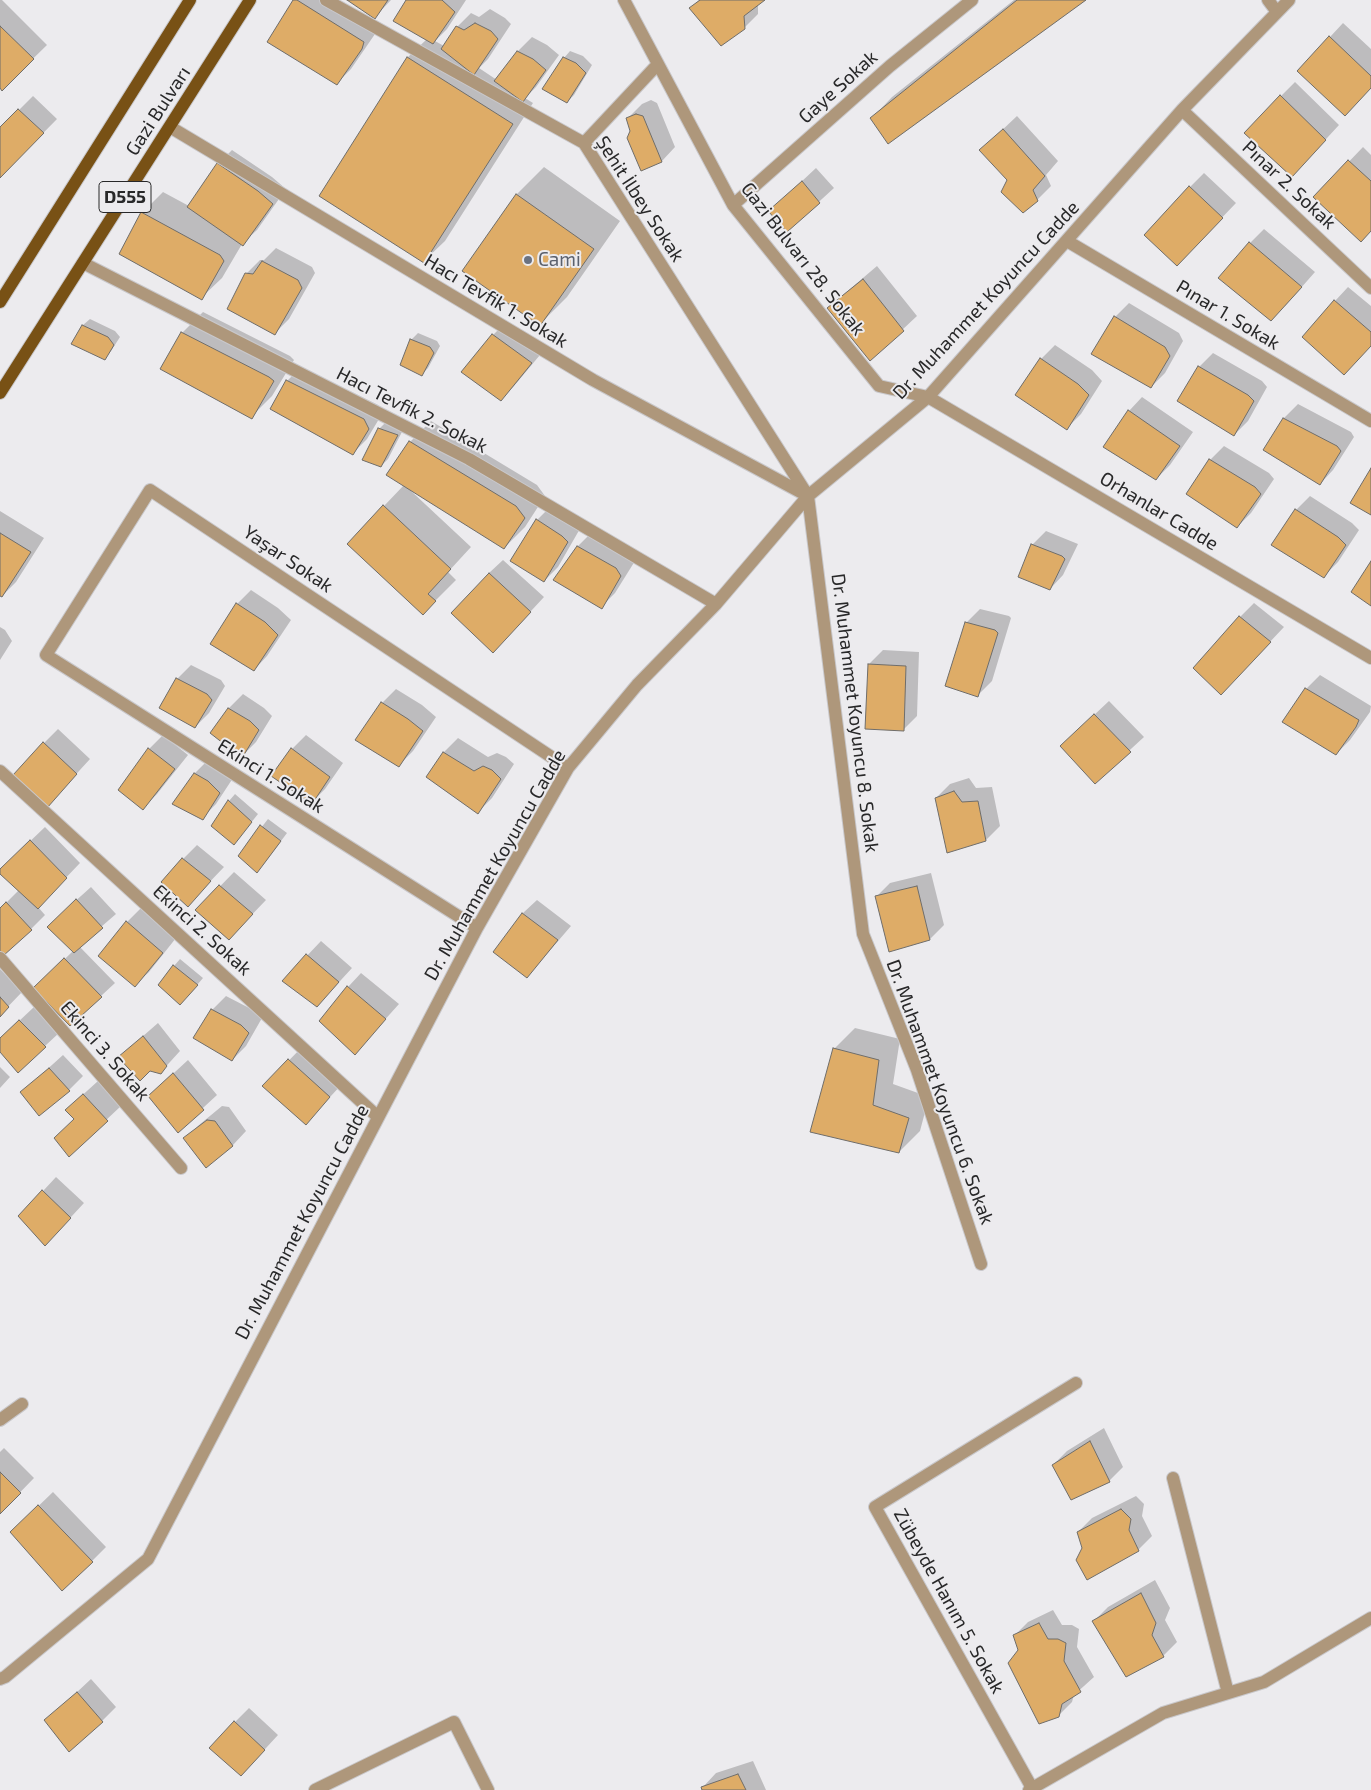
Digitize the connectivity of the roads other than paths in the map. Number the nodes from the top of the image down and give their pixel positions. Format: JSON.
{"nodes":[{"id":1,"x":190,"y":0,"type":"edge"},
{"id":2,"x":250,"y":0,"type":"edge"},
{"id":3,"x":326,"y":0,"type":"edge"},
{"id":4,"x":624,"y":0,"type":"edge"},
{"id":5,"x":972,"y":0,"type":"edge"},
{"id":6,"x":1268,"y":0,"type":"edge"},
{"id":7,"x":1289,"y":0,"type":"edge"},
{"id":8,"x":1277,"y":12,"type":"junction"},
{"id":9,"x":658,"y":64,"type":"junction"},
{"id":10,"x":1182,"y":110,"type":"junction"},
{"id":11,"x":170,"y":127,"type":"junction"},
{"id":12,"x":584,"y":143,"type":"junction"},
{"id":13,"x":734,"y":205,"type":"junction"},
{"id":14,"x":1067,"y":241,"type":"junction"},
{"id":15,"x":83,"y":263,"type":"junction"},
{"id":16,"x":1371,"y":288,"type":"edge"},
{"id":17,"x":0,"y":302,"type":"edge"},
{"id":18,"x":0,"y":393,"type":"edge"},
{"id":19,"x":928,"y":397,"type":"junction"},
{"id":20,"x":1371,"y":421,"type":"edge"},
{"id":21,"x":808,"y":496,"type":"junction"},
{"id":22,"x":716,"y":604,"type":"junction"},
{"id":23,"x":46,"y":655,"type":"joint"},
{"id":24,"x":1371,"y":658,"type":"edge"},
{"id":25,"x":568,"y":768,"type":"junction"},
{"id":26,"x":0,"y":771,"type":"edge"},
{"id":27,"x":477,"y":928,"type":"junction"},
{"id":28,"x":863,"y":934,"type":"joint"},
{"id":29,"x":0,"y":958,"type":"edge"},
{"id":30,"x":378,"y":1117,"type":"junction"},
{"id":31,"x":181,"y":1168,"type":"dead end"},
{"id":32,"x":981,"y":1264,"type":"dead end"},
{"id":33,"x":1076,"y":1383,"type":"dead end"},
{"id":34,"x":22,"y":1404,"type":"dead end"},
{"id":35,"x":0,"y":1420,"type":"edge"},
{"id":36,"x":1173,"y":1478,"type":"dead end"},
{"id":37,"x":1371,"y":1618,"type":"edge"},
{"id":38,"x":0,"y":1679,"type":"edge"},
{"id":39,"x":1228,"y":1693,"type":"junction"},
{"id":40,"x":1030,"y":1789,"type":"edge"},
{"id":41,"x":315,"y":1790,"type":"edge"},
{"id":42,"x":488,"y":1790,"type":"edge"}],
"edges":[{"from":1,"to":17,"type":"main road","name":"Gazi Bulvarı","number":"D555"},
{"from":2,"to":11,"type":"main road","name":"Gazi Bulvarı","number":"D555"},
{"from":3,"to":12,"type":"street","name":"Şehit İlbey Sokak"},
{"from":4,"to":9,"type":"street","name":"Gazi Bulvarı 28. Sokak"},
{"from":5,"to":13,"type":"street","name":"Gaye Sokak"},
{"from":6,"to":8,"type":"street"},
{"from":7,"to":8,"type":"street","name":"Dr. Muhammet Koyuncu Cadde"},
{"from":8,"to":10,"type":"street","name":"Dr. Muhammet Koyuncu Cadde"},
{"from":9,"to":12,"type":"street"},
{"from":9,"to":13,"type":"street","name":"Gazi Bulvarı 28. Sokak"},
{"from":10,"to":14,"type":"street","name":"Dr. Muhammet Koyuncu Cadde"},
{"from":10,"to":16,"type":"street","name":"Pınar 2. Sokak"},
{"from":11,"to":15,"type":"main road","name":"Gazi Bulvarı","number":"D555"},
{"from":11,"to":21,"type":"street","name":"Hacı Tevfik 1. Sokak"},
{"from":12,"to":21,"type":"street","name":"Şehit İlbey Sokak"},
{"from":13,"to":19,"type":"street","name":"Gazi Bulvarı 28. Sokak"},
{"from":14,"to":19,"type":"street","name":"Dr. Muhammet Koyuncu Cadde"},
{"from":14,"to":20,"type":"street","name":"Pınar 1. Sokak"},
{"from":15,"to":18,"type":"main road","name":"Gazi Bulvarı","number":"D555"},
{"from":15,"to":22,"type":"street","name":"Hacı Tevfik 2. Sokak"},
{"from":19,"to":21,"type":"street","name":"Dr. Muhammet Koyuncu Cadde"},
{"from":19,"to":24,"type":"street","name":"Orhanlar Cadde"},
{"from":21,"to":22,"type":"street","name":"Dr. Muhammet Koyuncu Cadde"},
{"from":21,"to":28,"type":"street","name":"Dr. Muhammet Koyuncu 8. Sokak"},
{"from":22,"to":25,"type":"street","name":"Dr. Muhammet Koyuncu Cadde"},
{"from":23,"to":25,"type":"street","name":"Yaşar Sokak"},
{"from":23,"to":27,"type":"street","name":"Ekinci 1. Sokak"},
{"from":25,"to":27,"type":"street","name":"Dr. Muhammet Koyuncu Cadde"},
{"from":26,"to":30,"type":"street","name":"Ekinci 2. Sokak"},
{"from":27,"to":30,"type":"street","name":"Dr. Muhammet Koyuncu Cadde"},
{"from":28,"to":32,"type":"street","name":"Dr. Muhammet Koyuncu 6. Sokak"},
{"from":29,"to":31,"type":"street","name":"Ekinci 3. Sokak"},
{"from":30,"to":38,"type":"street","name":"Dr. Muhammet Koyuncu Cadde"},
{"from":33,"to":40,"type":"street","name":"Zübeyde Hanım 5. Sokak"},
{"from":34,"to":35,"type":"street"},
{"from":36,"to":39,"type":"street"},
{"from":37,"to":39,"type":"street"},
{"from":39,"to":40,"type":"street"},
{"from":41,"to":42,"type":"street"}]}
